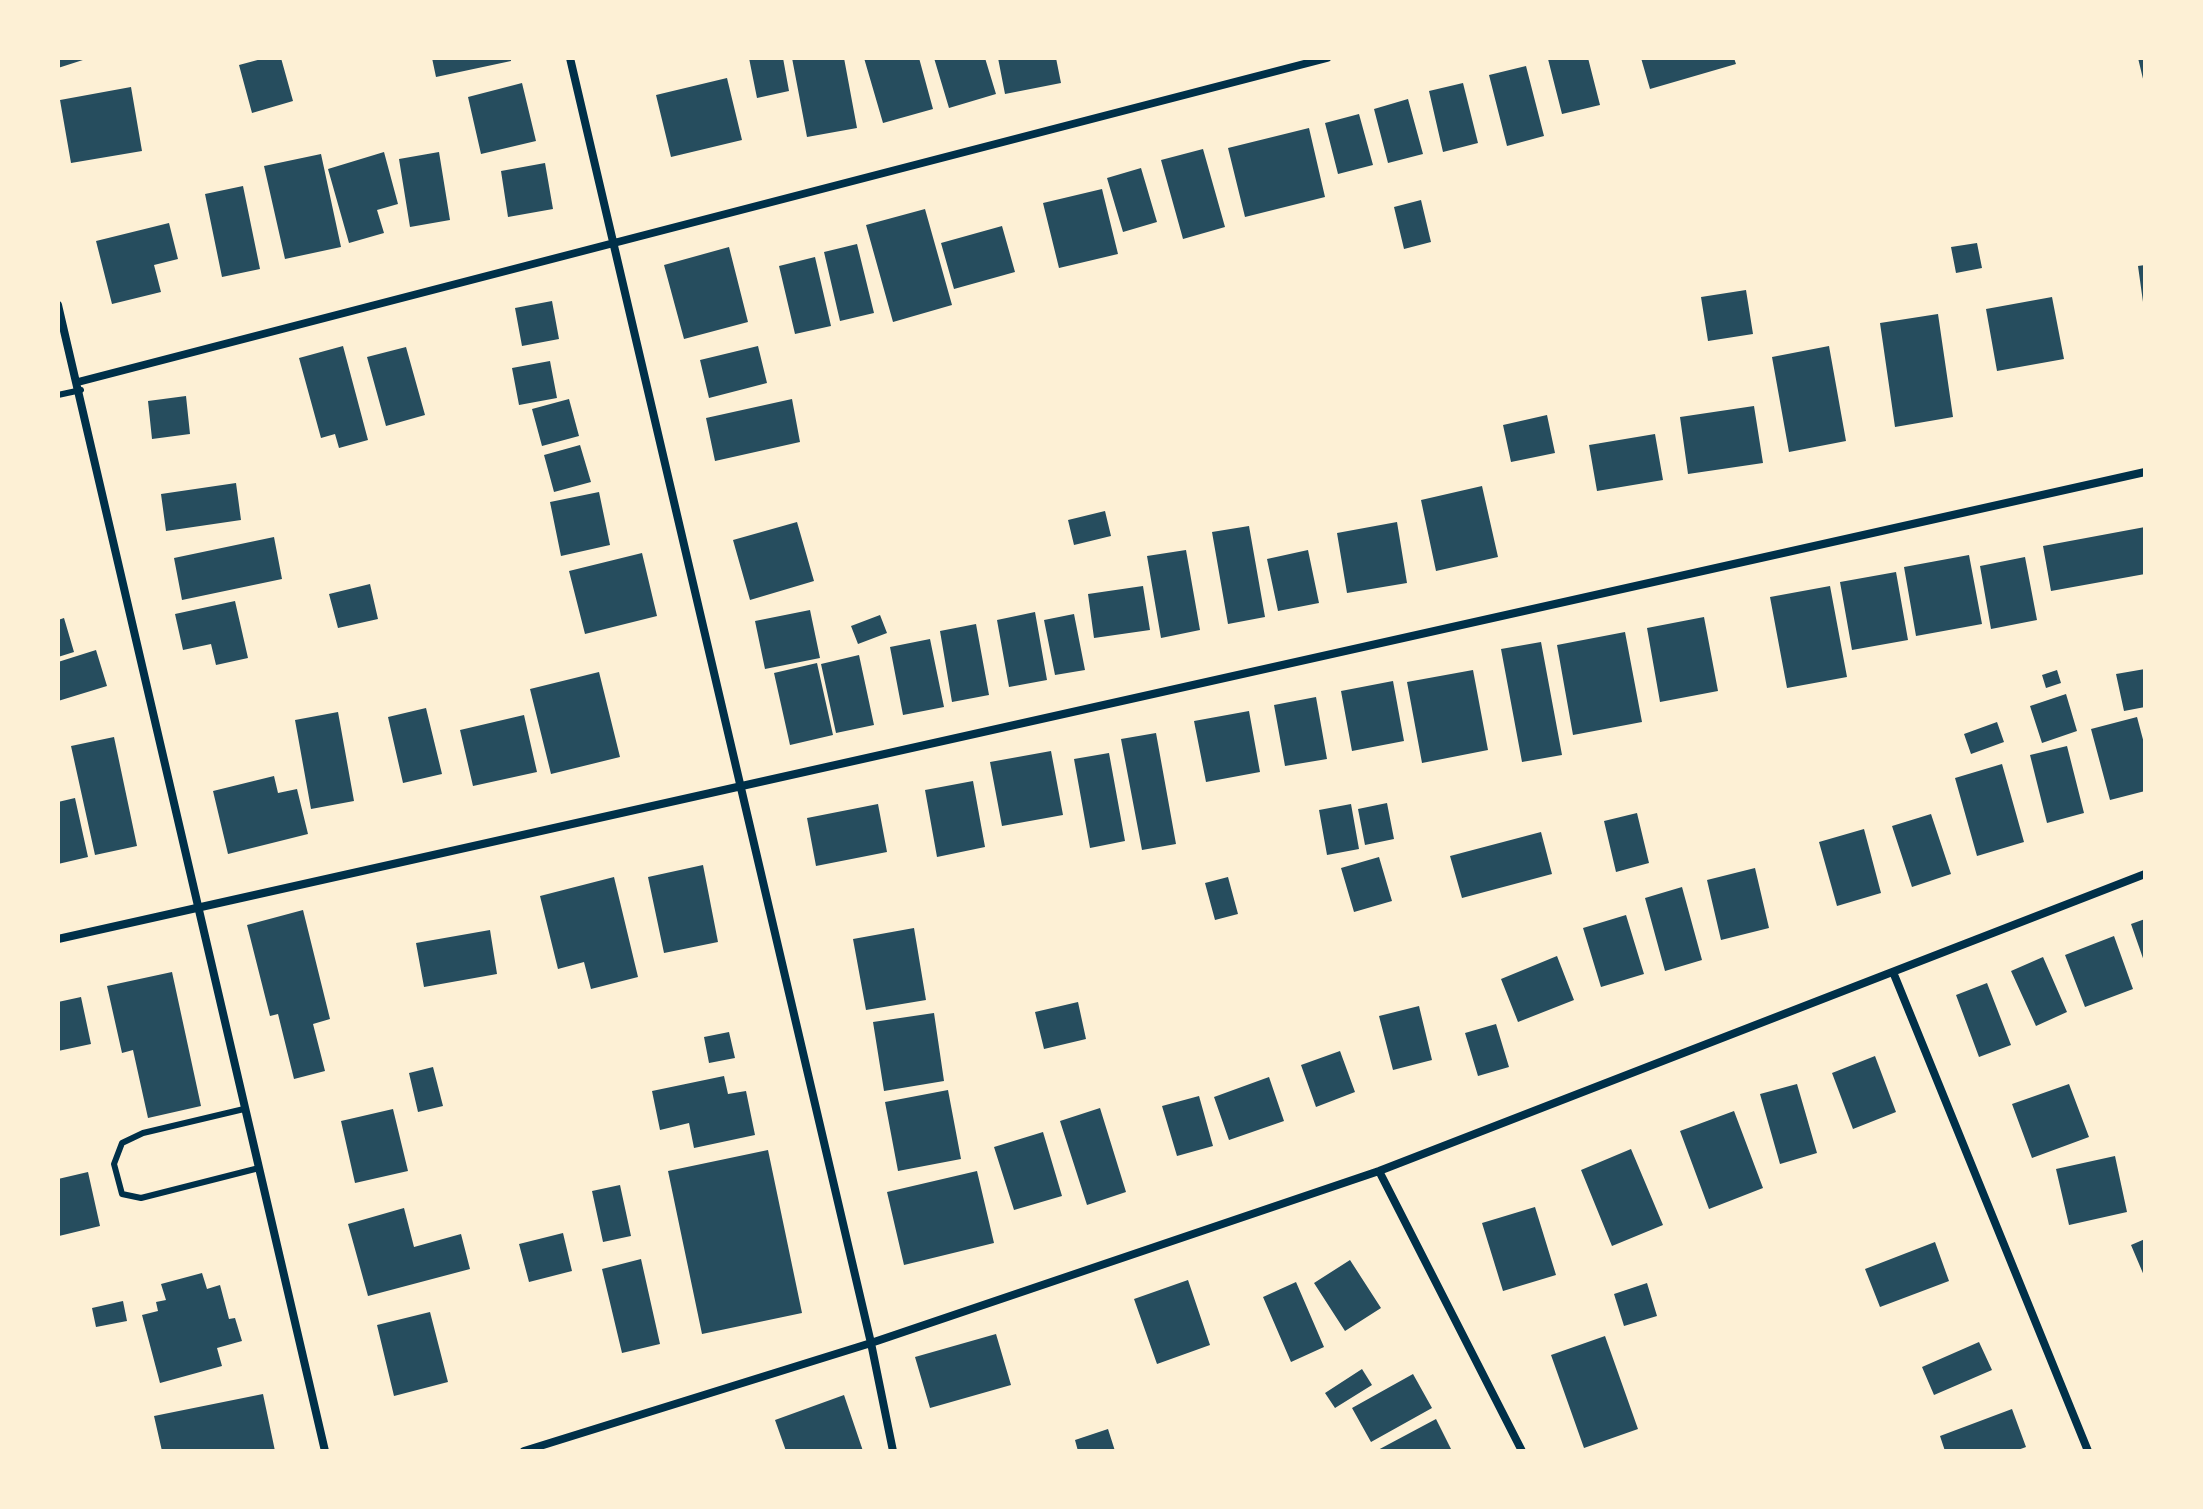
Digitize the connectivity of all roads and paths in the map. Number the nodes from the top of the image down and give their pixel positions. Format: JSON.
{"nodes":[{"id":1,"x":570,"y":58,"type":"edge"},
{"id":2,"x":1327,"y":58,"type":"edge"},
{"id":3,"x":615,"y":241,"type":"junction"},
{"id":4,"x":58,"y":305,"type":"edge"},
{"id":5,"x":80,"y":386,"type":"junction"},
{"id":6,"x":58,"y":395,"type":"edge"},
{"id":7,"x":2145,"y":472,"type":"edge"},
{"id":8,"x":741,"y":785,"type":"junction"},
{"id":9,"x":2145,"y":874,"type":"edge"},
{"id":10,"x":197,"y":907,"type":"junction"},
{"id":11,"x":58,"y":939,"type":"edge"},
{"id":12,"x":1893,"y":972,"type":"junction"},
{"id":13,"x":244,"y":1109,"type":"junction"},
{"id":14,"x":259,"y":1168,"type":"junction"},
{"id":15,"x":1379,"y":1171,"type":"junction"},
{"id":16,"x":871,"y":1343,"type":"junction"},
{"id":17,"x":325,"y":1451,"type":"edge"},
{"id":18,"x":524,"y":1451,"type":"edge"},
{"id":19,"x":893,"y":1451,"type":"edge"},
{"id":20,"x":1522,"y":1451,"type":"edge"},
{"id":21,"x":2088,"y":1451,"type":"edge"}],
"edges":[{"from":1,"to":3,"type":"street"},
{"from":2,"to":3,"type":"street"},
{"from":3,"to":5,"type":"street"},
{"from":3,"to":8,"type":"street"},
{"from":4,"to":5,"type":"street"},
{"from":5,"to":6,"type":"lane"},
{"from":5,"to":10,"type":"street"},
{"from":7,"to":8,"type":"street"},
{"from":8,"to":10,"type":"street"},
{"from":8,"to":16,"type":"street"},
{"from":9,"to":12,"type":"street"},
{"from":10,"to":11,"type":"street"},
{"from":10,"to":13,"type":"street"},
{"from":12,"to":15,"type":"street"},
{"from":12,"to":21,"type":"street"},
{"from":13,"to":14,"type":"street"},
{"from":13,"to":14,"type":"lane"},
{"from":14,"to":17,"type":"street"},
{"from":15,"to":16,"type":"street"},
{"from":15,"to":20,"type":"street"},
{"from":16,"to":18,"type":"street"},
{"from":16,"to":19,"type":"street"}]}
